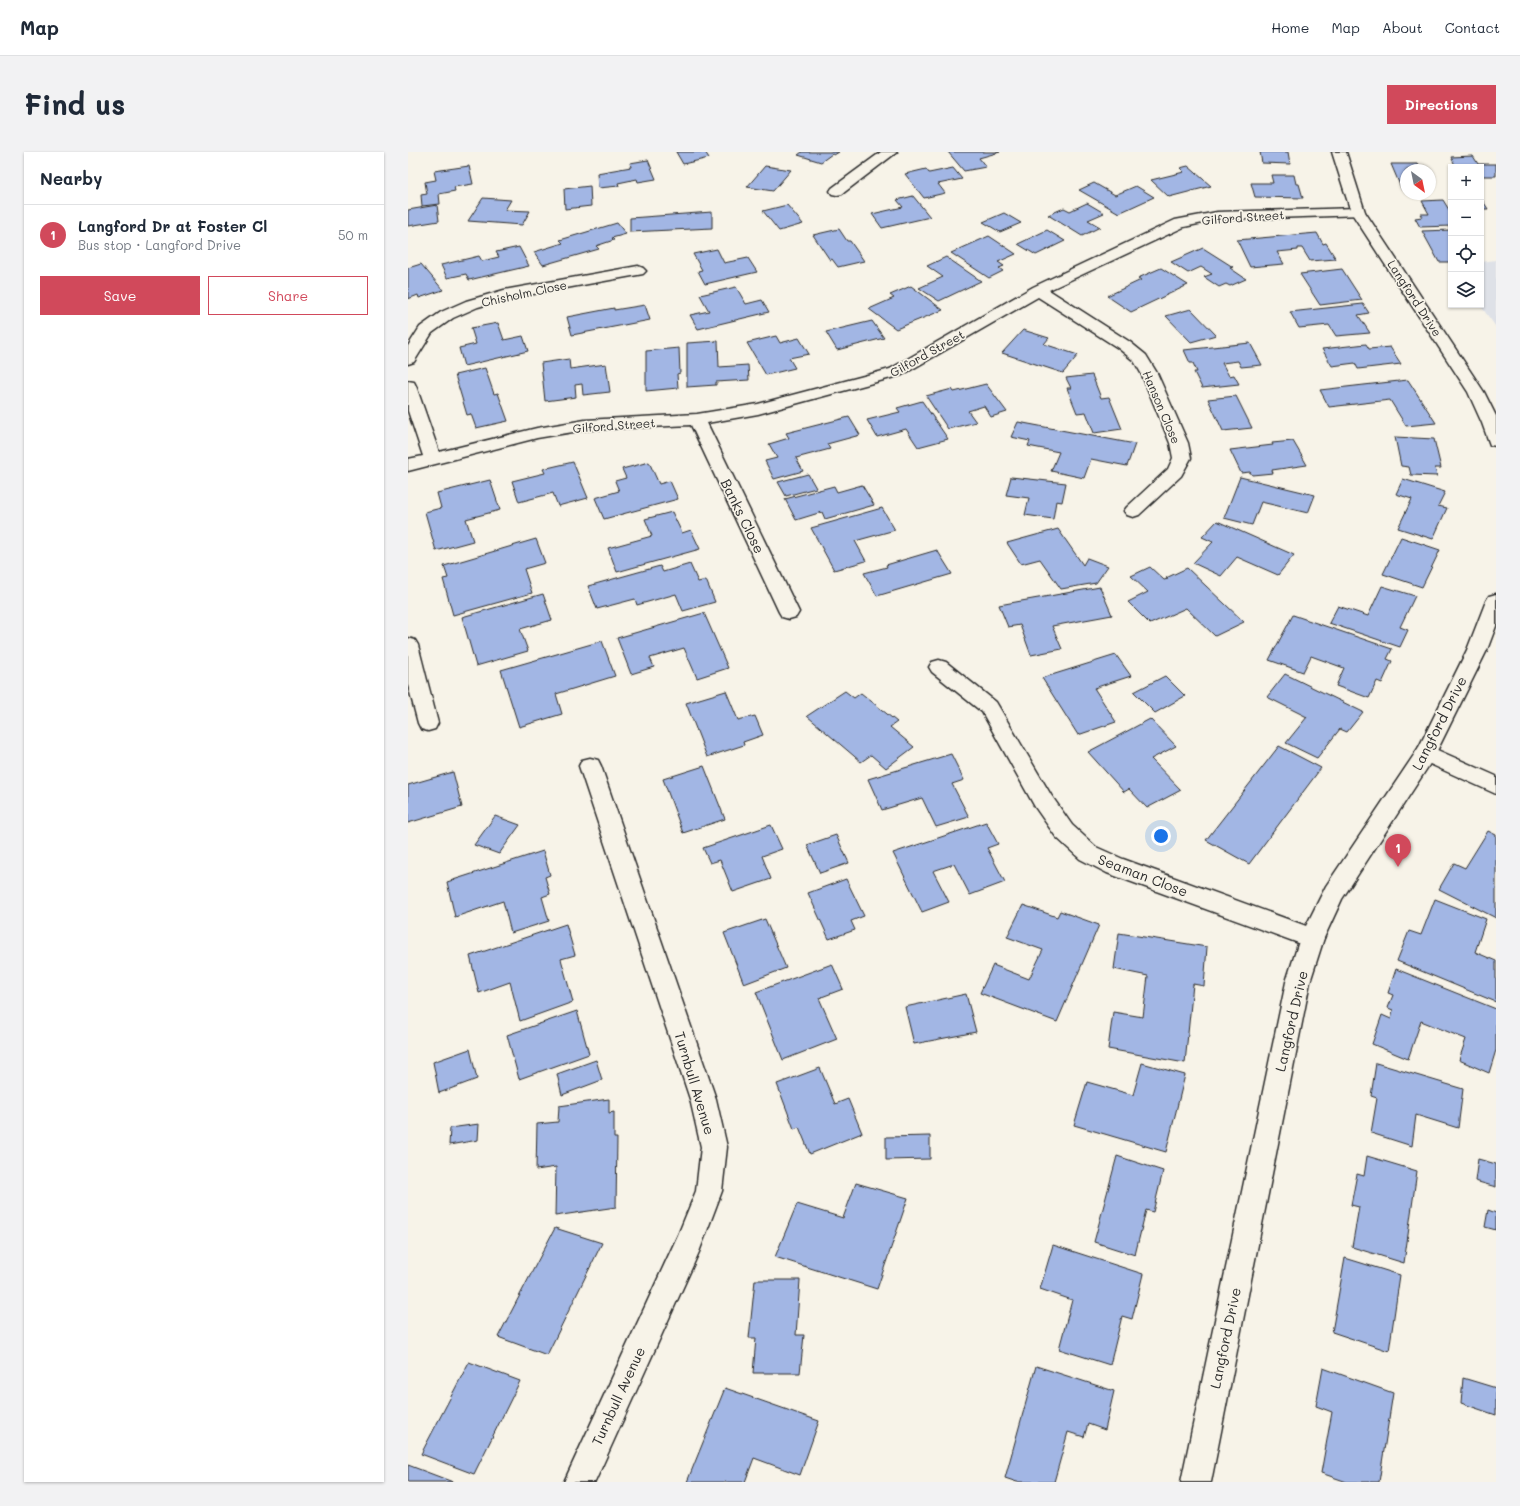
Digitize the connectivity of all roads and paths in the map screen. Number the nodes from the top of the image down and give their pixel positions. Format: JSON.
{"nodes":[{"id":1,"x":890,"y":152,"type":"edge"},
{"id":2,"x":1339,"y":152,"type":"edge"},
{"id":3,"x":837,"y":190,"type":"dead end"},
{"id":4,"x":1358,"y":212,"type":"junction"},
{"id":5,"x":638,"y":271,"type":"dead end"},
{"id":6,"x":1038,"y":290,"type":"junction"},
{"id":7,"x":408,"y":359,"type":"edge"},
{"id":8,"x":408,"y":386,"type":"edge"},
{"id":9,"x":697,"y":419,"type":"junction"},
{"id":10,"x":1496,"y":441,"type":"edge"},
{"id":11,"x":432,"y":458,"type":"junction"},
{"id":12,"x":408,"y":465,"type":"edge"},
{"id":13,"x":1133,"y":512,"type":"dead end"},
{"id":14,"x":1496,"y":601,"type":"edge"},
{"id":15,"x":789,"y":612,"type":"dead end"},
{"id":16,"x":408,"y":645,"type":"edge"},
{"id":17,"x":939,"y":667,"type":"dead end"},
{"id":18,"x":428,"y":723,"type":"dead end"},
{"id":19,"x":1426,"y":753,"type":"junction"},
{"id":20,"x":590,"y":766,"type":"dead end"},
{"id":21,"x":1496,"y":786,"type":"edge"},
{"id":22,"x":1312,"y":938,"type":"junction"},
{"id":23,"x":579,"y":1482,"type":"edge"},
{"id":24,"x":1196,"y":1482,"type":"edge"}],
"edges":[{"from":1,"to":3,"type":"street"},
{"from":2,"to":4,"type":"street","name":"Langford Drive"},
{"from":4,"to":6,"type":"street","name":"Gilford Street"},
{"from":4,"to":10,"type":"street","name":"Langford Drive"},
{"from":5,"to":7,"type":"street","name":"Chisholm Close"},
{"from":6,"to":9,"type":"street","name":"Gilford Street"},
{"from":6,"to":13,"type":"street","name":"Hanson Close"},
{"from":8,"to":11,"type":"street"},
{"from":9,"to":11,"type":"street","name":"Gilford Street"},
{"from":9,"to":15,"type":"street","name":"Banks Close"},
{"from":11,"to":12,"type":"street","name":"Gilford Street"},
{"from":14,"to":19,"type":"street","name":"Langford Drive"},
{"from":16,"to":18,"type":"street"},
{"from":17,"to":22,"type":"street","name":"Seaman Close"},
{"from":19,"to":21,"type":"street"},
{"from":19,"to":22,"type":"street","name":"Langford Drive"},
{"from":20,"to":23,"type":"street","name":"Turnbull Avenue"},
{"from":22,"to":24,"type":"street","name":"Langford Drive"}]}
